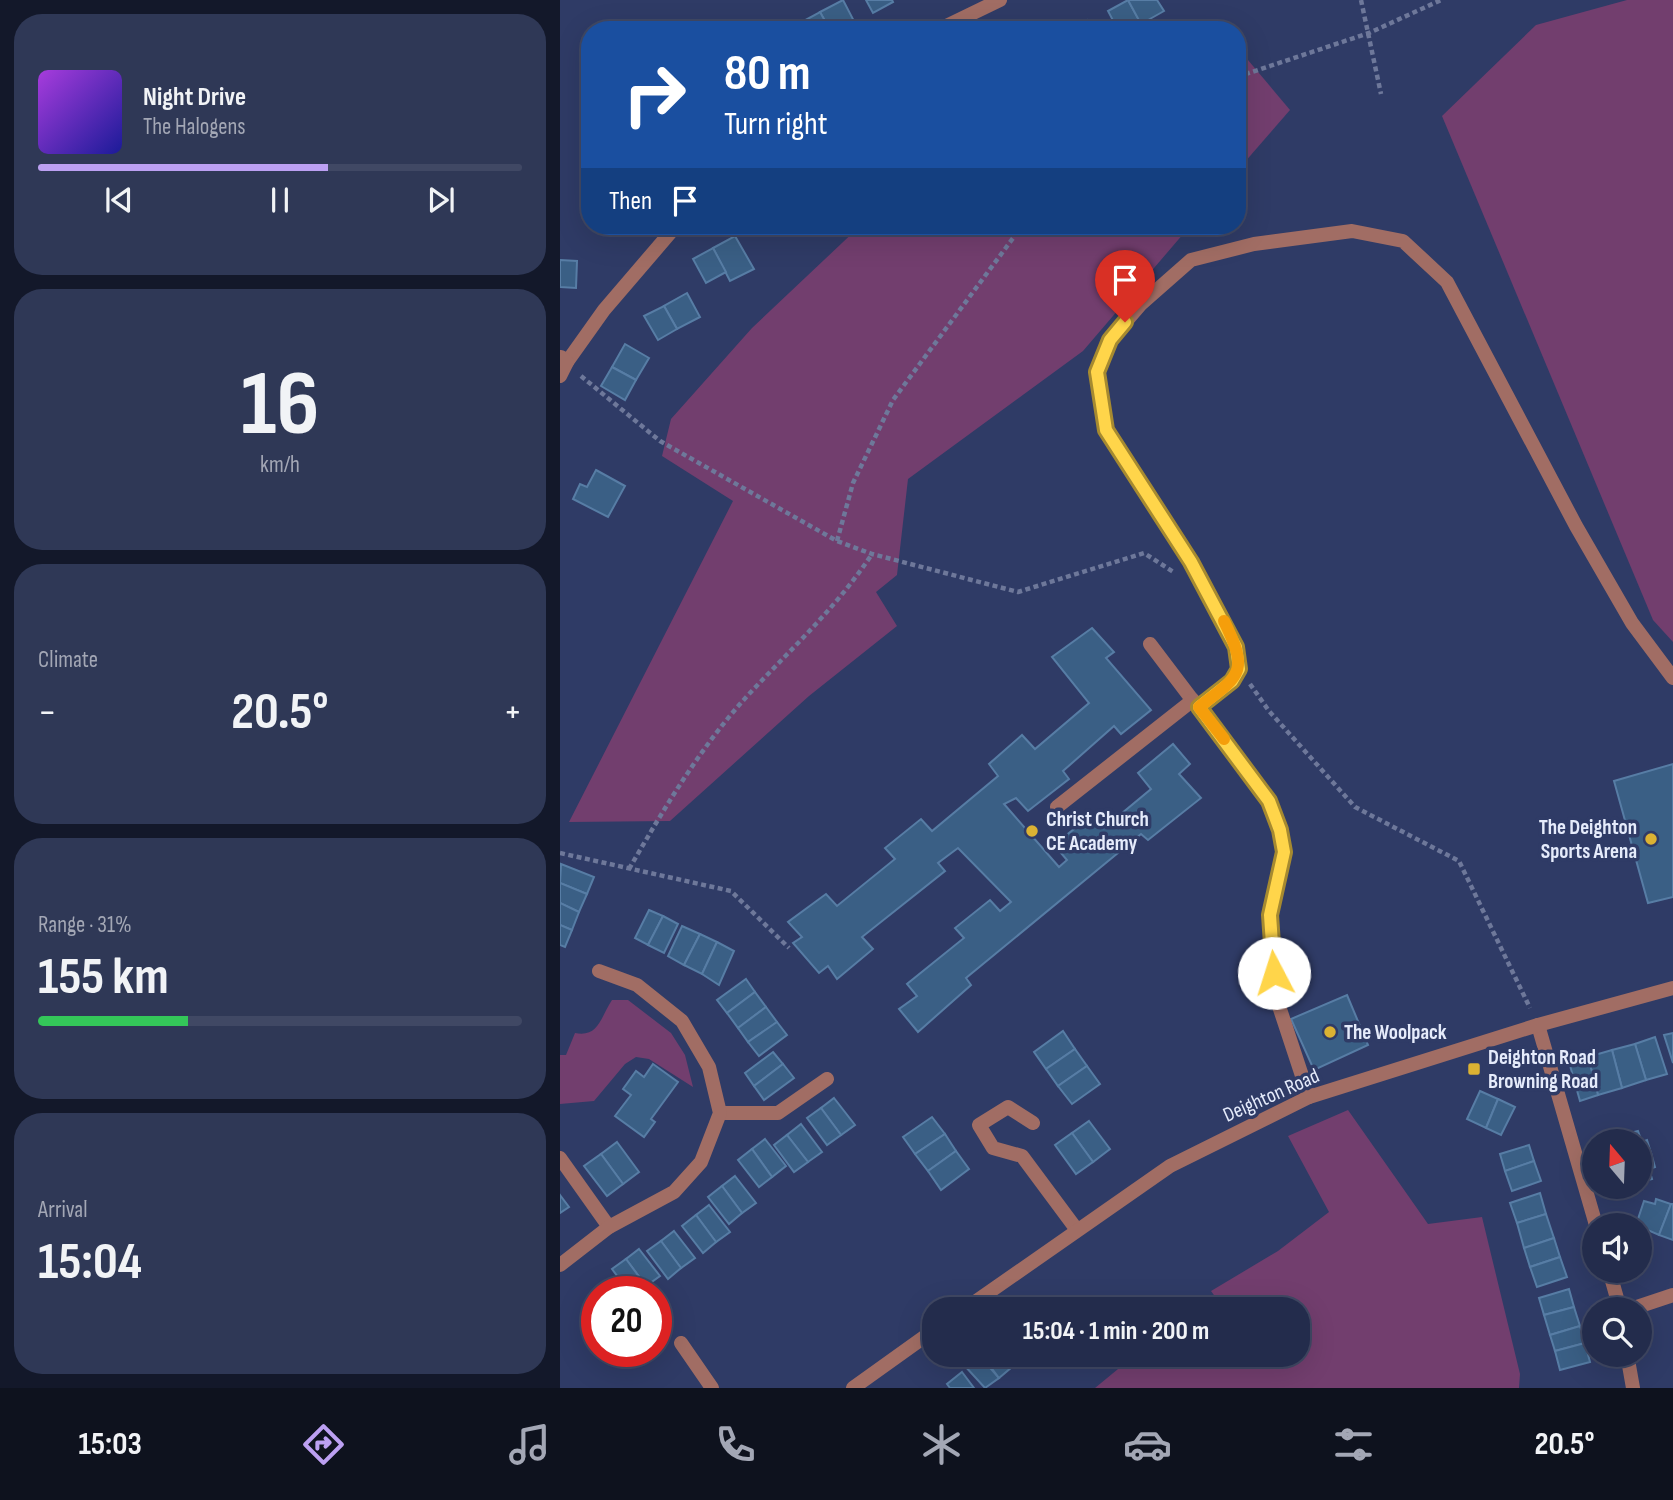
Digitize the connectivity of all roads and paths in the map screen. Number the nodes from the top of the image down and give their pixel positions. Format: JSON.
{"nodes":[{"id":1,"x":1000,"y":0,"type":"edge"},
{"id":2,"x":1361,"y":0,"type":"edge"},
{"id":3,"x":1441,"y":0,"type":"edge"},
{"id":4,"x":957,"y":21,"type":"edge"},
{"id":5,"x":1369,"y":33,"type":"junction"},
{"id":6,"x":1246,"y":74,"type":"edge"},
{"id":7,"x":1381,"y":94,"type":"dead end"},
{"id":8,"x":668,"y":235,"type":"edge"},
{"id":9,"x":1016,"y":235,"type":"edge"},
{"id":10,"x":564,"y":359,"type":"edge"},
{"id":11,"x":560,"y":376,"type":"edge"},
{"id":12,"x":872,"y":554,"type":"dead end"},
{"id":13,"x":1150,"y":644,"type":"dead end"},
{"id":14,"x":1673,"y":678,"type":"edge"},
{"id":15,"x":1196,"y":704,"type":"junction"},
{"id":16,"x":1057,"y":807,"type":"dead end"},
{"id":17,"x":560,"y":853,"type":"edge"},
{"id":18,"x":1459,"y":861,"type":"dead end"},
{"id":19,"x":629,"y":869,"type":"junction"},
{"id":20,"x":789,"y":948,"type":"dead end"},
{"id":21,"x":599,"y":971,"type":"dead end"},
{"id":22,"x":1673,"y":988,"type":"edge"},
{"id":23,"x":1538,"y":1025,"type":"junction"},
{"id":24,"x":827,"y":1079,"type":"dead end"},
{"id":25,"x":1309,"y":1097,"type":"junction"},
{"id":26,"x":720,"y":1113,"type":"junction"},
{"id":27,"x":1033,"y":1124,"type":"dead end"},
{"id":28,"x":560,"y":1158,"type":"edge"},
{"id":29,"x":1593,"y":1213,"type":"edge"},
{"id":30,"x":609,"y":1227,"type":"junction"},
{"id":31,"x":1077,"y":1230,"type":"junction"},
{"id":32,"x":560,"y":1265,"type":"edge"},
{"id":33,"x":1673,"y":1295,"type":"edge"},
{"id":34,"x":982,"y":1297,"type":"edge"},
{"id":35,"x":1652,"y":1302,"type":"edge"},
{"id":36,"x":922,"y":1339,"type":"edge"},
{"id":37,"x":681,"y":1343,"type":"dead end"},
{"id":38,"x":1630,"y":1367,"type":"edge"},
{"id":39,"x":712,"y":1388,"type":"edge"},
{"id":40,"x":853,"y":1388,"type":"edge"},
{"id":41,"x":1633,"y":1388,"type":"edge"}],
"edges":[{"from":1,"to":4,"type":"street"},
{"from":2,"to":5,"type":"path"},
{"from":3,"to":5,"type":"path"},
{"from":5,"to":6,"type":"path"},
{"from":5,"to":7,"type":"path"},
{"from":8,"to":10,"type":"street"},
{"from":9,"to":10,"type":"path"},
{"from":10,"to":11,"type":"street"},
{"from":12,"to":19,"type":"path"},
{"from":13,"to":15,"type":"street"},
{"from":14,"to":15,"type":"street"},
{"from":15,"to":16,"type":"street"},
{"from":15,"to":25,"type":"street"},
{"from":17,"to":19,"type":"path"},
{"from":18,"to":23,"type":"path"},
{"from":19,"to":20,"type":"path"},
{"from":21,"to":26,"type":"street"},
{"from":22,"to":23,"type":"street","name":"Deighton Road"},
{"from":23,"to":25,"type":"street","name":"Deighton Road"},
{"from":23,"to":29,"type":"street"},
{"from":24,"to":26,"type":"street"},
{"from":25,"to":31,"type":"street","name":"Deighton Road"},
{"from":26,"to":30,"type":"street"},
{"from":27,"to":31,"type":"street"},
{"from":28,"to":30,"type":"street"},
{"from":30,"to":32,"type":"street"},
{"from":31,"to":34,"type":"street","name":"Deighton Road"},
{"from":33,"to":35,"type":"street"},
{"from":36,"to":40,"type":"street"},
{"from":37,"to":39,"type":"street"},
{"from":38,"to":41,"type":"street"}]}
